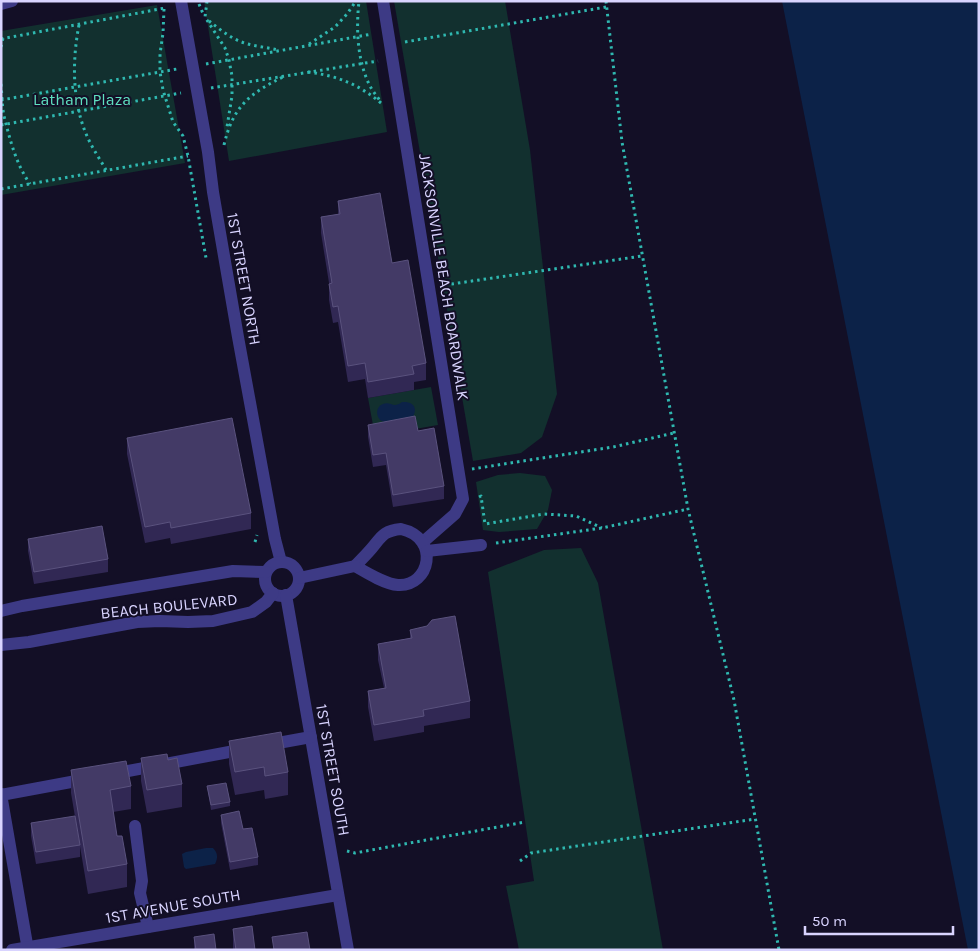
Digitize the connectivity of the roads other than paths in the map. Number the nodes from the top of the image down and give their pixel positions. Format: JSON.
{"nodes":[{"id":1,"x":12,"y":1,"type":"edge"},
{"id":2,"x":383,"y":1,"type":"edge"},
{"id":3,"x":1,"y":4,"type":"edge"},
{"id":4,"x":181,"y":4,"type":"edge"},
{"id":5,"x":481,"y":545,"type":"road end"},
{"id":6,"x":425,"y":547,"type":"junction"},
{"id":7,"x":281,"y":562,"type":"junction"},
{"id":8,"x":355,"y":566,"type":"junction"},
{"id":9,"x":266,"y":572,"type":"junction"},
{"id":10,"x":299,"y":578,"type":"junction"},
{"id":11,"x":273,"y":593,"type":"junction"},
{"id":12,"x":286,"y":595,"type":"junction"},
{"id":13,"x":1,"y":611,"type":"edge"},
{"id":14,"x":1,"y":645,"type":"edge"},
{"id":15,"x":310,"y":737,"type":"junction"},
{"id":16,"x":1,"y":795,"type":"edge"},
{"id":17,"x":135,"y":826,"type":"dead end"},
{"id":18,"x":338,"y":895,"type":"junction"},
{"id":19,"x":148,"y":927,"type":"junction"},
{"id":20,"x":27,"y":948,"type":"edge"},
{"id":21,"x":12,"y":950,"type":"edge"},
{"id":22,"x":348,"y":950,"type":"edge"}],
"edges":[{"from":1,"to":3,"type":"street"},
{"from":2,"to":6,"type":"street","name":"JACKSONVILLE BEACH BOARDWALK"},
{"from":4,"to":7,"type":"street","name":"1ST STREET NORTH"},
{"from":5,"to":6,"type":"street"},
{"from":6,"to":8,"type":"street"},
{"from":6,"to":8,"type":"street"},
{"from":7,"to":9,"type":"street"},
{"from":7,"to":10,"type":"street"},
{"from":8,"to":10,"type":"street"},
{"from":9,"to":11,"type":"street"},
{"from":9,"to":13,"type":"street","name":"BEACH BOULEVARD"},
{"from":10,"to":12,"type":"street"},
{"from":11,"to":12,"type":"street"},
{"from":11,"to":14,"type":"street","name":"BEACH BOULEVARD"},
{"from":12,"to":15,"type":"street","name":"1ST STREET SOUTH"},
{"from":15,"to":16,"type":"street"},
{"from":15,"to":18,"type":"street","name":"1ST STREET SOUTH"},
{"from":16,"to":20,"type":"street"},
{"from":17,"to":19,"type":"street"},
{"from":18,"to":19,"type":"street","name":"1ST AVENUE SOUTH"},
{"from":18,"to":22,"type":"street","name":"1ST STREET SOUTH"},
{"from":19,"to":20,"type":"street","name":"1ST AVENUE SOUTH"},
{"from":20,"to":21,"type":"street","name":"1ST AVENUE SOUTH"}]}
